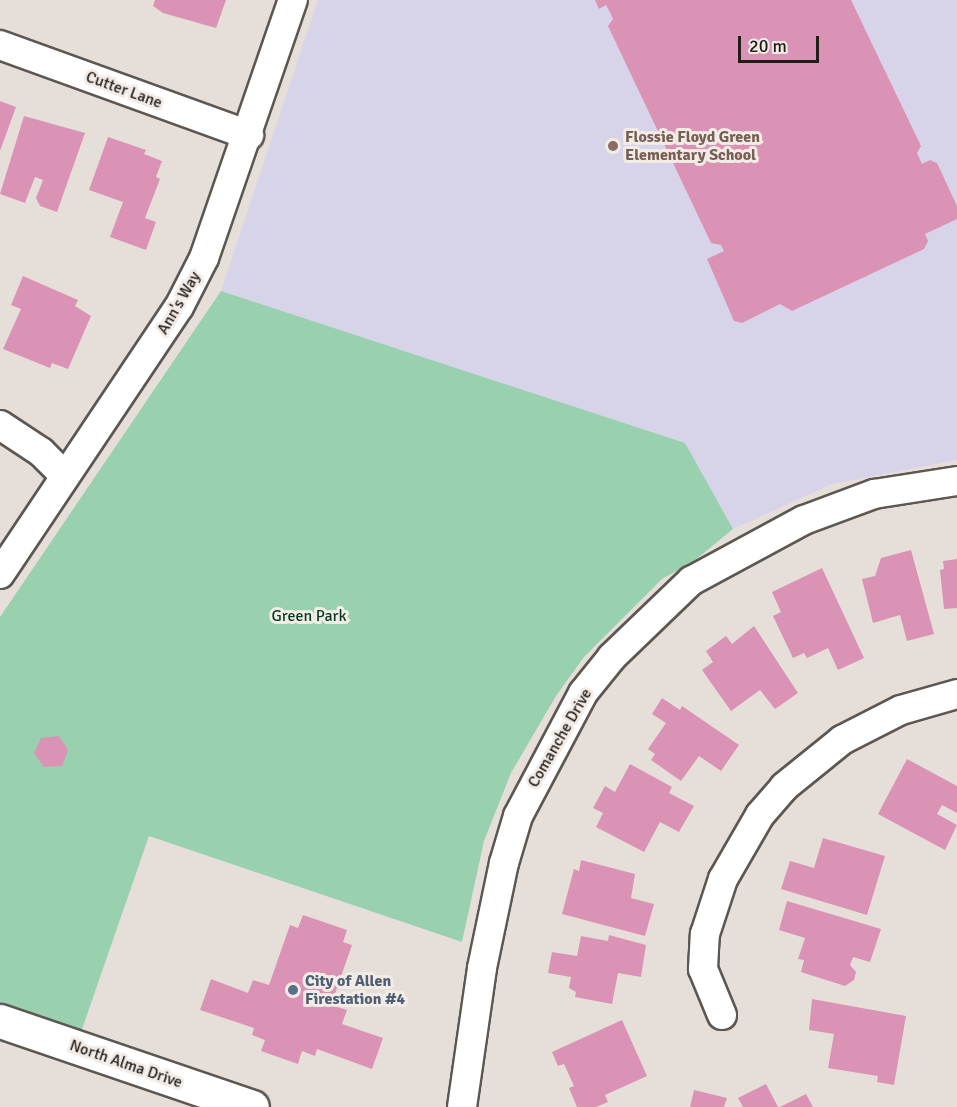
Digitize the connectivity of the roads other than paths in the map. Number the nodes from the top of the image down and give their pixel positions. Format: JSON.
{"nodes":[{"id":1,"x":293,"y":0,"type":"edge"},
{"id":2,"x":0,"y":45,"type":"edge"},
{"id":3,"x":249,"y":135,"type":"junction"},
{"id":4,"x":0,"y":425,"type":"edge"},
{"id":5,"x":65,"y":476,"type":"junction"},
{"id":6,"x":957,"y":481,"type":"edge"},
{"id":7,"x":0,"y":574,"type":"edge"},
{"id":8,"x":957,"y":694,"type":"edge"},
{"id":9,"x":722,"y":1015,"type":"dead end"},
{"id":10,"x":0,"y":1021,"type":"edge"},
{"id":11,"x":252,"y":1107,"type":"edge"},
{"id":12,"x":462,"y":1107,"type":"edge"}],
"edges":[{"from":1,"to":3,"type":"street","name":"Ann's Way"},
{"from":2,"to":3,"type":"street","name":"Cutter Lane"},
{"from":3,"to":5,"type":"street","name":"Ann's Way"},
{"from":4,"to":5,"type":"street"},
{"from":5,"to":7,"type":"street","name":"Ann's Way"},
{"from":6,"to":12,"type":"street","name":"Comanche Drive"},
{"from":8,"to":9,"type":"street"},
{"from":10,"to":11,"type":"main road","name":"North Alma Drive"}]}
